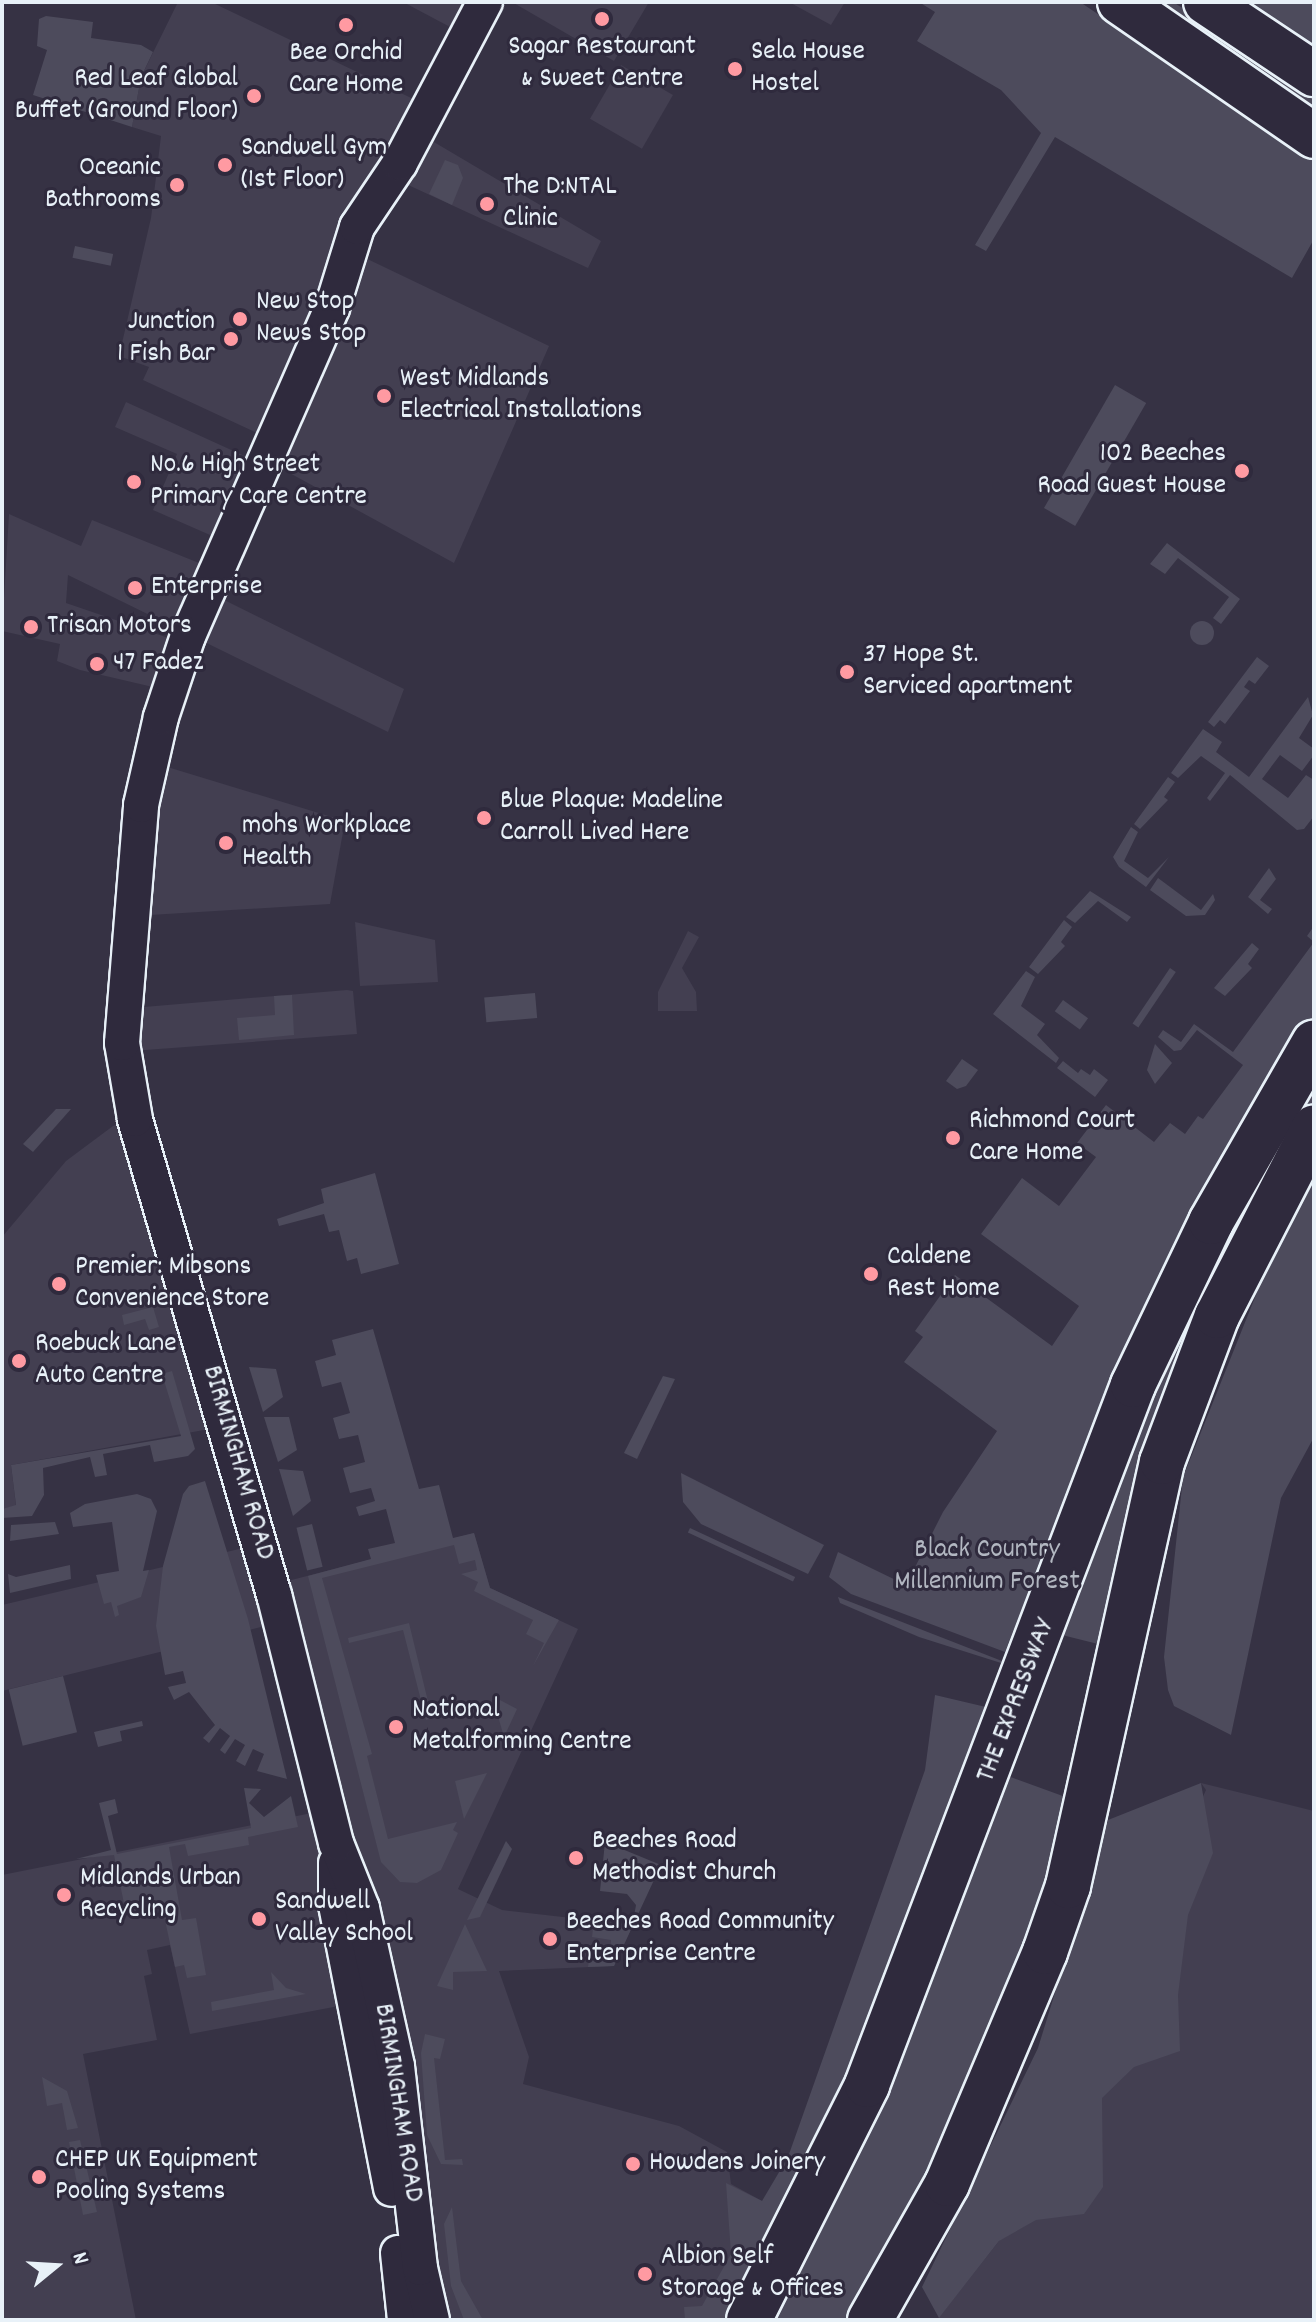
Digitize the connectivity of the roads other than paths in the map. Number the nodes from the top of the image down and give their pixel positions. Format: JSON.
{"nodes":[{"id":1,"x":485,"y":2,"type":"edge"},
{"id":2,"x":1120,"y":2,"type":"edge"},
{"id":3,"x":1206,"y":2,"type":"edge"},
{"id":4,"x":1314,"y":74,"type":"edge"},
{"id":5,"x":1314,"y":136,"type":"edge"},
{"id":6,"x":1314,"y":1043,"type":"edge"},
{"id":7,"x":1314,"y":1127,"type":"edge"},
{"id":8,"x":336,"y":1843,"type":"junction"},
{"id":9,"x":405,"y":2320,"type":"edge"},
{"id":10,"x":432,"y":2320,"type":"edge"},
{"id":11,"x":749,"y":2320,"type":"edge"},
{"id":12,"x":870,"y":2320,"type":"edge"}],
"edges":[{"from":1,"to":8,"type":"street","name":"BIRMINGHAM ROAD"},
{"from":2,"to":5,"type":"highway"},
{"from":3,"to":4,"type":"highway"},
{"from":6,"to":11,"type":"highway","name":"THE EXPRESSWAY"},
{"from":7,"to":12,"type":"highway"},
{"from":8,"to":9,"type":"street","name":"BIRMINGHAM ROAD"},
{"from":8,"to":10,"type":"street","name":"BIRMINGHAM ROAD"}]}
